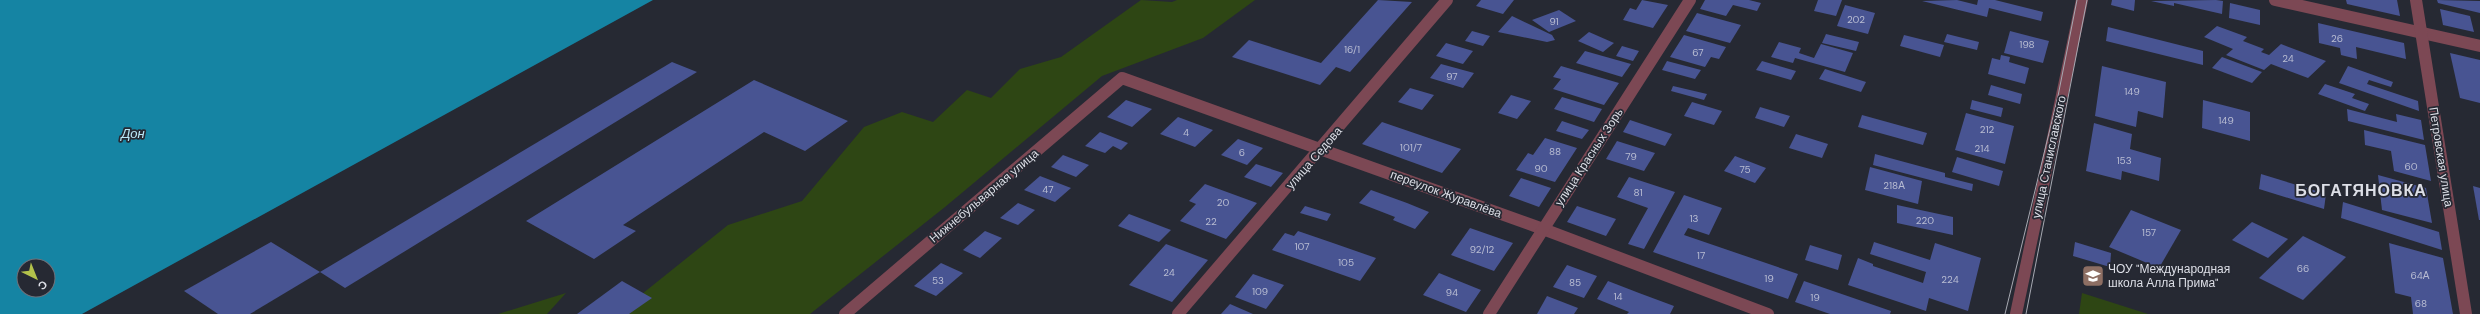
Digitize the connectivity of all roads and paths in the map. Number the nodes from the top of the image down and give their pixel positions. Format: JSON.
{"nodes":[{"id":1,"x":1447,"y":0,"type":"edge"},
{"id":2,"x":1690,"y":0,"type":"edge"},
{"id":3,"x":2082,"y":0,"type":"edge"},
{"id":4,"x":2275,"y":0,"type":"edge"},
{"id":5,"x":2416,"y":0,"type":"edge"},
{"id":6,"x":2421,"y":32,"type":"junction"},
{"id":7,"x":2480,"y":46,"type":"edge"},
{"id":8,"x":1122,"y":78,"type":"joint"},
{"id":9,"x":1321,"y":149,"type":"junction"},
{"id":10,"x":1543,"y":229,"type":"junction"},
{"id":11,"x":1762,"y":313,"type":"edge"},
{"id":12,"x":845,"y":314,"type":"edge"},
{"id":13,"x":1178,"y":314,"type":"edge"},
{"id":14,"x":1489,"y":314,"type":"edge"},
{"id":15,"x":2016,"y":314,"type":"edge"},
{"id":16,"x":2466,"y":314,"type":"edge"}],
"edges":[{"from":1,"to":9,"type":"street","name":"улица Седова"},
{"from":2,"to":10,"type":"street","name":"улица Красных Зорь"},
{"from":3,"to":15,"type":"street","name":"улица Станиславского"},
{"from":4,"to":6,"type":"street"},
{"from":5,"to":6,"type":"street","name":"Петровская улица"},
{"from":6,"to":7,"type":"street"},
{"from":6,"to":16,"type":"street","name":"Петровская улица"},
{"from":8,"to":9,"type":"street","name":"переулок Журавлёва"},
{"from":8,"to":12,"type":"street","name":"Нижнебульварная улица"},
{"from":9,"to":10,"type":"street","name":"переулок Журавлёва"},
{"from":9,"to":13,"type":"street","name":"улица Седова"},
{"from":10,"to":11,"type":"street","name":"переулок Журавлёва"},
{"from":10,"to":14,"type":"street","name":"улица Красных Зорь"}]}
